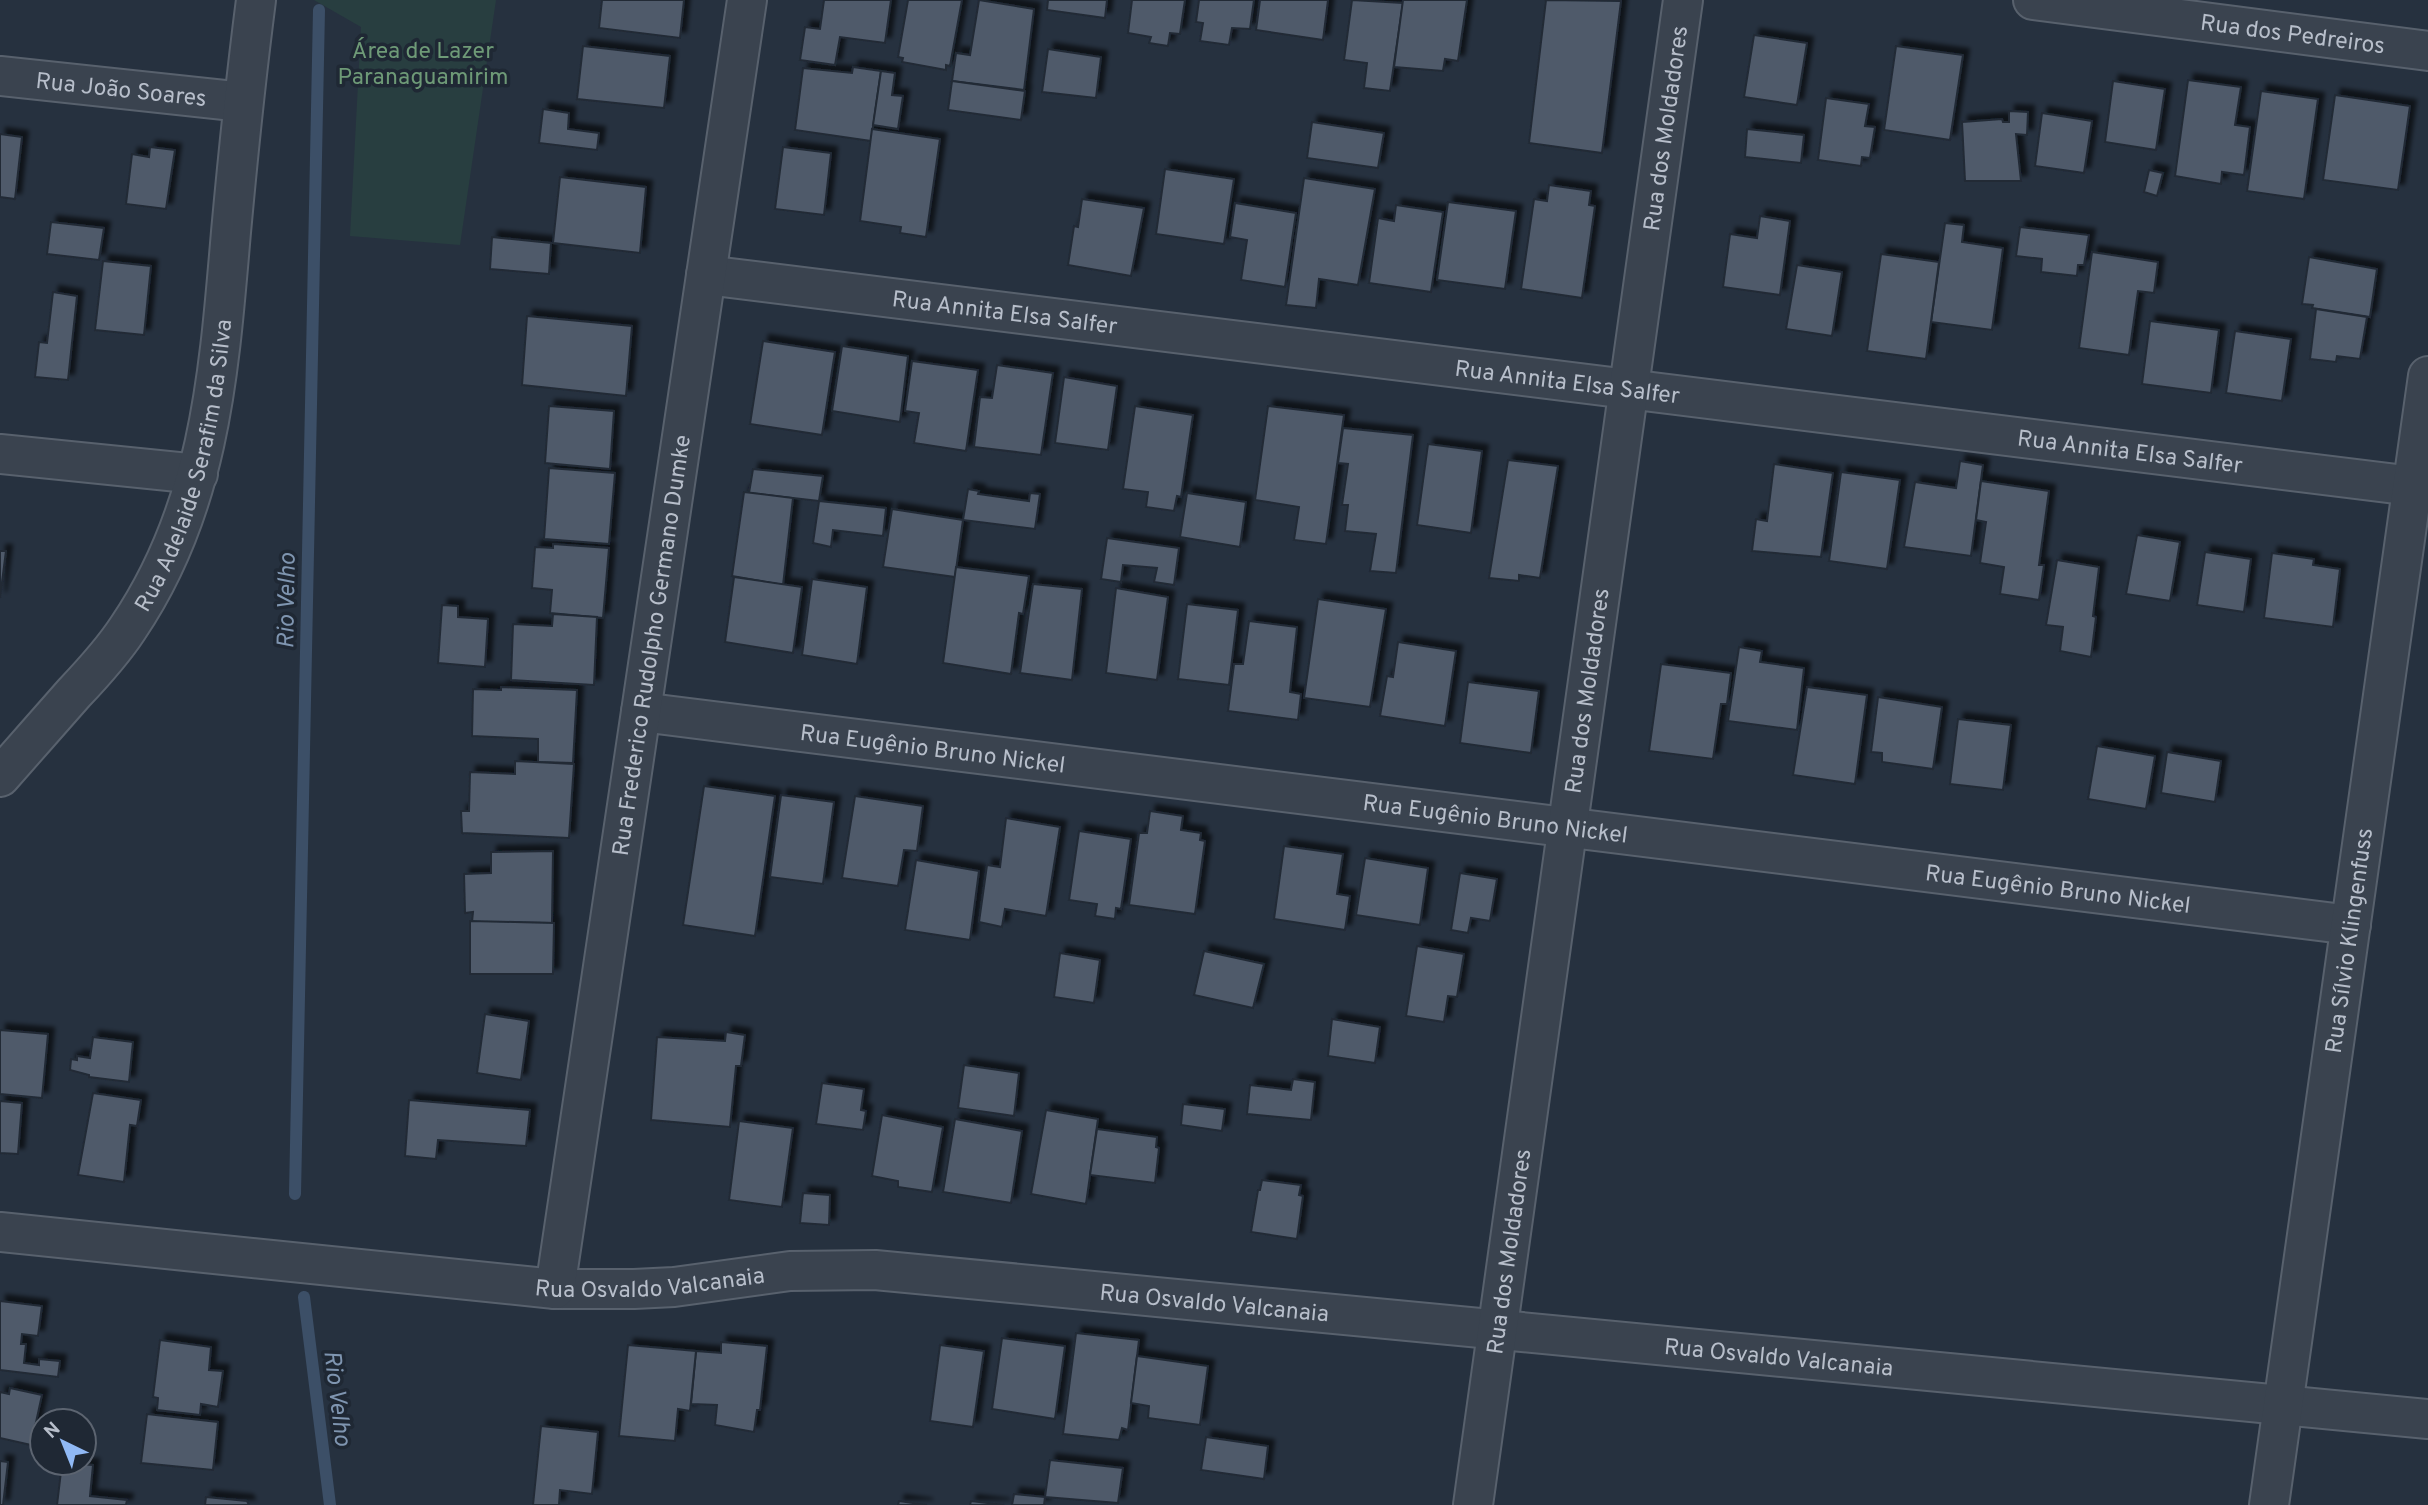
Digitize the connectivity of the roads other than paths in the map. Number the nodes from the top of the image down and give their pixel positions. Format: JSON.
{"nodes":[{"id":1,"x":256,"y":0,"type":"edge"},
{"id":2,"x":747,"y":0,"type":"edge"},
{"id":3,"x":1684,"y":0,"type":"edge"},
{"id":4,"x":2033,"y":0,"type":"edge"},
{"id":5,"x":2428,"y":51,"type":"edge"},
{"id":6,"x":0,"y":76,"type":"edge"},
{"id":7,"x":243,"y":102,"type":"junction"},
{"id":8,"x":706,"y":275,"type":"junction"},
{"id":9,"x":2428,"y":376,"type":"edge"},
{"id":10,"x":1629,"y":389,"type":"junction"},
{"id":11,"x":0,"y":454,"type":"edge"},
{"id":12,"x":198,"y":474,"type":"junction"},
{"id":13,"x":2420,"y":487,"type":"edge"},
{"id":14,"x":641,"y":712,"type":"junction"},
{"id":15,"x":0,"y":777,"type":"edge"},
{"id":16,"x":1567,"y":828,"type":"junction"},
{"id":17,"x":2350,"y":925,"type":"junction"},
{"id":18,"x":0,"y":1232,"type":"edge"},
{"id":19,"x":555,"y":1289,"type":"junction"},
{"id":20,"x":1497,"y":1330,"type":"junction"},
{"id":21,"x":2283,"y":1405,"type":"junction"},
{"id":22,"x":2428,"y":1419,"type":"edge"},
{"id":23,"x":1473,"y":1505,"type":"edge"},
{"id":24,"x":2269,"y":1505,"type":"edge"}],
"edges":[{"from":1,"to":7,"type":"street","name":"Rua Adelaide Serafim da Silva"},
{"from":2,"to":8,"type":"street","name":"Rua Frederico Rudolpho Germano Dumke"},
{"from":3,"to":10,"type":"street","name":"Rua dos Moldadores"},
{"from":4,"to":5,"type":"street","name":"Rua dos Pedreiros"},
{"from":6,"to":7,"type":"street","name":"Rua João Soares"},
{"from":7,"to":12,"type":"street","name":"Rua Adelaide Serafim da Silva"},
{"from":8,"to":10,"type":"street","name":"Rua Annita Elsa Salfer"},
{"from":8,"to":14,"type":"street","name":"Rua Frederico Rudolpho Germano Dumke"},
{"from":9,"to":13,"type":"street","name":"Rua Sílvio Klingenfuss"},
{"from":10,"to":13,"type":"street","name":"Rua Annita Elsa Salfer"},
{"from":10,"to":16,"type":"street","name":"Rua dos Moldadores"},
{"from":11,"to":12,"type":"street"},
{"from":12,"to":15,"type":"street","name":"Rua Adelaide Serafim da Silva"},
{"from":13,"to":17,"type":"street","name":"Rua Sílvio Klingenfuss"},
{"from":14,"to":16,"type":"street","name":"Rua Eugênio Bruno Nickel"},
{"from":14,"to":19,"type":"street","name":"Rua Frederico Rudolpho Germano Dumke"},
{"from":16,"to":17,"type":"street","name":"Rua Eugênio Bruno Nickel"},
{"from":16,"to":20,"type":"street","name":"Rua dos Moldadores"},
{"from":17,"to":21,"type":"street","name":"Rua Sílvio Klingenfuss"},
{"from":18,"to":19,"type":"street","name":"Rua Osvaldo Valcanaia"},
{"from":19,"to":20,"type":"street","name":"Rua Osvaldo Valcanaia"},
{"from":20,"to":21,"type":"street","name":"Rua Osvaldo Valcanaia"},
{"from":20,"to":23,"type":"street","name":"Rua dos Moldadores"},
{"from":21,"to":22,"type":"street","name":"Rua Osvaldo Valcanaia"},
{"from":21,"to":24,"type":"street","name":"Rua Sílvio Klingenfuss"}]}
